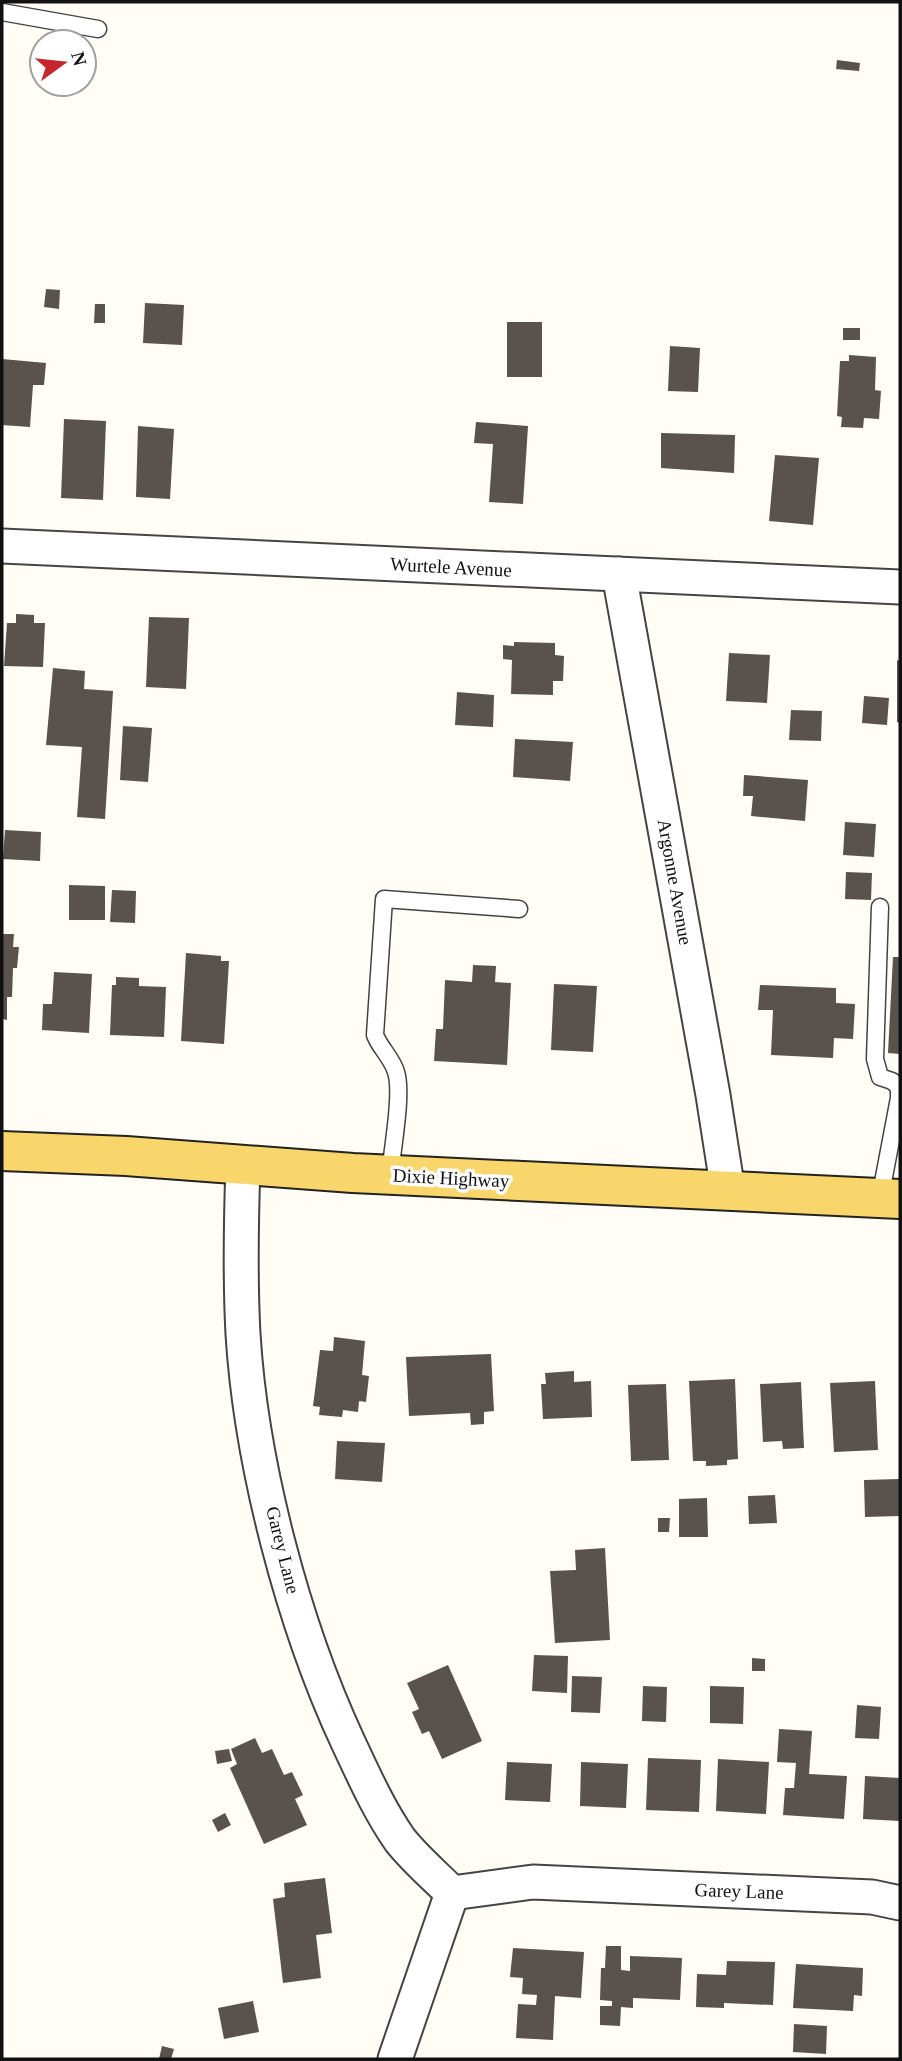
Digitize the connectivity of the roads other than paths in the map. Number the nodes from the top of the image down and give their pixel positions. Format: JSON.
{"nodes":[{"id":1,"x":2,"y":12,"type":"edge"},
{"id":2,"x":92,"y":28,"type":"edge"},
{"id":3,"x":2,"y":546,"type":"edge"},
{"id":4,"x":620,"y":574,"type":"junction"},
{"id":5,"x":900,"y":587,"type":"edge"},
{"id":6,"x":880,"y":907,"type":"dead end"},
{"id":7,"x":519,"y":909,"type":"dead end"},
{"id":8,"x":2,"y":1151,"type":"edge"},
{"id":9,"x":243,"y":1165,"type":"junction"},
{"id":10,"x":390,"y":1175,"type":"junction"},
{"id":11,"x":728,"y":1191,"type":"junction"},
{"id":12,"x":890,"y":1199,"type":"edge"},
{"id":13,"x":452,"y":1893,"type":"junction"},
{"id":14,"x":900,"y":1903,"type":"edge"},
{"id":15,"x":395,"y":2059,"type":"edge"}],
"edges":[{"from":1,"to":2,"type":"lane"},
{"from":3,"to":4,"type":"street","name":"Wurtele Avenue"},
{"from":4,"to":5,"type":"street","name":"Wurtele Avenue"},
{"from":4,"to":11,"type":"street","name":"Argonne Avenue"},
{"from":6,"to":12,"type":"lane"},
{"from":7,"to":10,"type":"lane"},
{"from":8,"to":9,"type":"main road","name":"Dixie Highway"},
{"from":9,"to":10,"type":"main road","name":"Dixie Highway"},
{"from":9,"to":13,"type":"street","name":"Garey Lane"},
{"from":10,"to":11,"type":"main road","name":"Dixie Highway"},
{"from":11,"to":12,"type":"main road","name":"Dixie Highway"},
{"from":13,"to":14,"type":"street","name":"Garey Lane"},
{"from":13,"to":15,"type":"street"}]}
